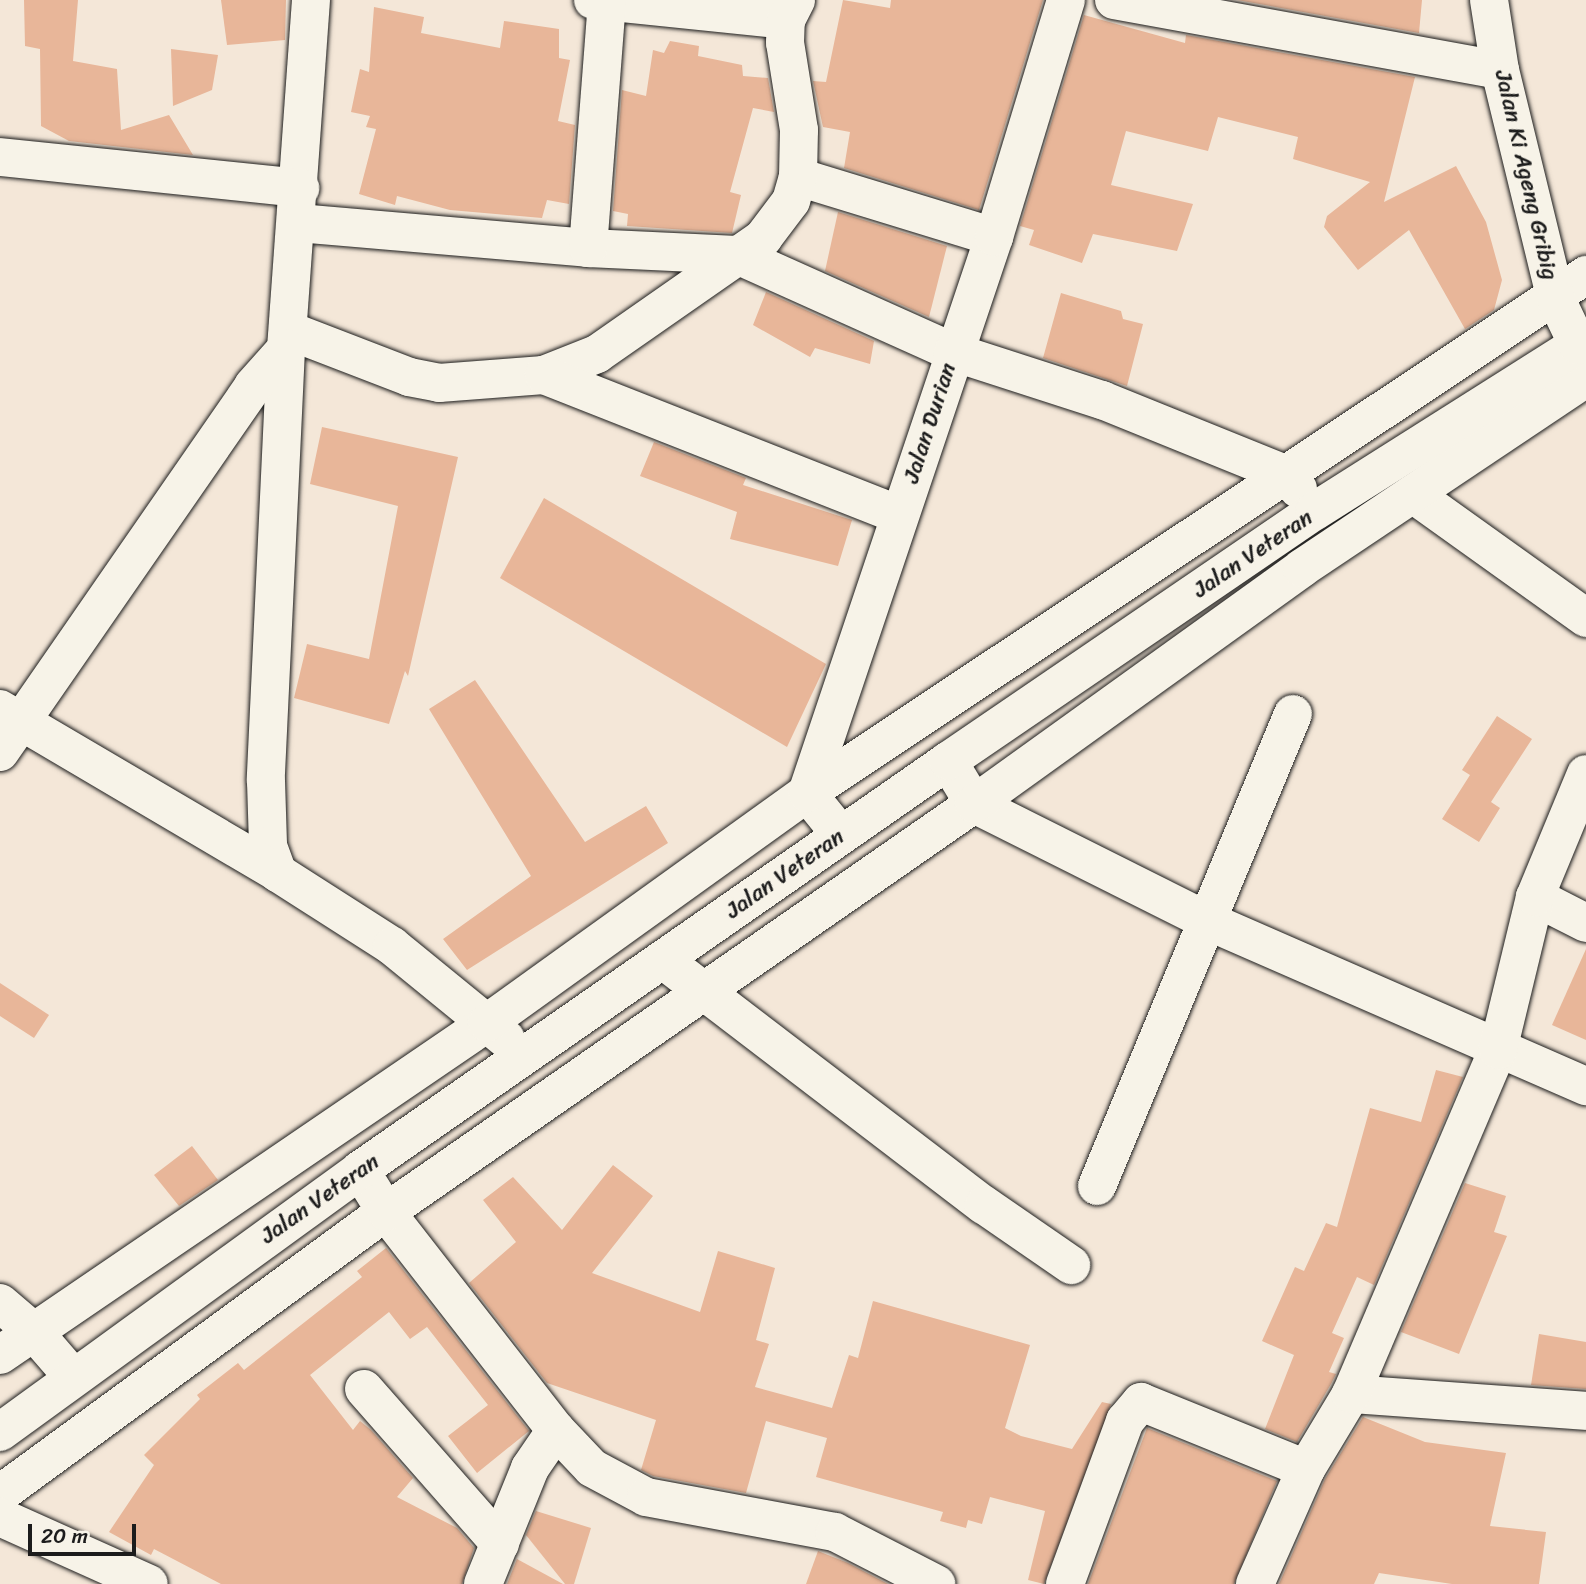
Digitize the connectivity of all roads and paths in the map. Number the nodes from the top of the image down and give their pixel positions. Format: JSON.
{"nodes":[{"id":1,"x":311,"y":0,"type":"edge"},
{"id":2,"x":602,"y":0,"type":"edge"},
{"id":3,"x":1066,"y":0,"type":"edge"},
{"id":4,"x":1114,"y":0,"type":"edge"},
{"id":5,"x":1489,"y":0,"type":"edge"},
{"id":6,"x":791,"y":10,"type":"edge"},
{"id":7,"x":1500,"y":70,"type":"junction"},
{"id":8,"x":0,"y":157,"type":"edge"},
{"id":9,"x":798,"y":177,"type":"junction"},
{"id":10,"x":299,"y":206,"type":"junction"},
{"id":11,"x":994,"y":237,"type":"junction"},
{"id":12,"x":588,"y":248,"type":"junction"},
{"id":13,"x":737,"y":255,"type":"junction"},
{"id":14,"x":1586,"y":275,"type":"edge"},
{"id":15,"x":1556,"y":299,"type":"junction"},
{"id":16,"x":288,"y":340,"type":"junction"},
{"id":17,"x":953,"y":352,"type":"junction"},
{"id":18,"x":1584,"y":365,"type":"edge"},
{"id":19,"x":544,"y":375,"type":"junction"},
{"id":20,"x":1287,"y":475,"type":"junction"},
{"id":21,"x":1413,"y":494,"type":"junction"},
{"id":22,"x":1315,"y":511,"type":"junction"},
{"id":23,"x":899,"y":515,"type":"junction"},
{"id":24,"x":1338,"y":544,"type":"junction"},
{"id":25,"x":1586,"y":618,"type":"edge"},
{"id":26,"x":1293,"y":714,"type":"dead end"},
{"id":27,"x":7,"y":727,"type":"edge"},
{"id":28,"x":948,"y":761,"type":"junction"},
{"id":29,"x":1586,"y":774,"type":"edge"},
{"id":30,"x":807,"y":793,"type":"junction"},
{"id":31,"x":974,"y":804,"type":"junction"},
{"id":32,"x":841,"y":835,"type":"junction"},
{"id":33,"x":278,"y":873,"type":"junction"},
{"id":34,"x":1535,"y":897,"type":"junction"},
{"id":35,"x":1210,"y":922,"type":"junction"},
{"id":36,"x":1586,"y":923,"type":"edge"},
{"id":37,"x":663,"y":960,"type":"junction"},
{"id":38,"x":704,"y":994,"type":"junction"},
{"id":39,"x":487,"y":1023,"type":"junction"},
{"id":40,"x":1498,"y":1050,"type":"junction"},
{"id":41,"x":526,"y":1056,"type":"junction"},
{"id":42,"x":1586,"y":1086,"type":"edge"},
{"id":43,"x":360,"y":1170,"type":"junction"},
{"id":44,"x":1097,"y":1186,"type":"dead end"},
{"id":45,"x":386,"y":1212,"type":"junction"},
{"id":46,"x":1071,"y":1265,"type":"dead end"},
{"id":47,"x":0,"y":1303,"type":"edge"},
{"id":48,"x":34,"y":1332,"type":"junction"},
{"id":49,"x":0,"y":1355,"type":"edge"},
{"id":50,"x":73,"y":1377,"type":"junction"},
{"id":51,"x":364,"y":1389,"type":"dead end"},
{"id":52,"x":1351,"y":1394,"type":"junction"},
{"id":53,"x":1586,"y":1410,"type":"edge"},
{"id":54,"x":556,"y":1430,"type":"junction"},
{"id":55,"x":0,"y":1432,"type":"edge"},
{"id":56,"x":1306,"y":1469,"type":"junction"},
{"id":57,"x":0,"y":1494,"type":"edge"},
{"id":58,"x":0,"y":1517,"type":"edge"},
{"id":59,"x":500,"y":1544,"type":"junction"},
{"id":60,"x":149,"y":1584,"type":"edge"},
{"id":61,"x":482,"y":1584,"type":"edge"},
{"id":62,"x":936,"y":1584,"type":"edge"},
{"id":63,"x":1065,"y":1584,"type":"edge"},
{"id":64,"x":1255,"y":1584,"type":"edge"}],
"edges":[{"from":1,"to":10,"type":"street"},
{"from":2,"to":6,"type":"street"},
{"from":2,"to":12,"type":"street"},
{"from":3,"to":11,"type":"street","name":"Jalan Durian"},
{"from":4,"to":7,"type":"street"},
{"from":5,"to":7,"type":"street","name":"Jalan Ki Ageng Gribig"},
{"from":6,"to":9,"type":"street"},
{"from":7,"to":15,"type":"street","name":"Jalan Ki Ageng Gribig"},
{"from":8,"to":10,"type":"street"},
{"from":9,"to":11,"type":"street"},
{"from":9,"to":13,"type":"street"},
{"from":10,"to":12,"type":"street"},
{"from":10,"to":16,"type":"street"},
{"from":11,"to":17,"type":"street","name":"Jalan Durian"},
{"from":12,"to":13,"type":"street"},
{"from":13,"to":17,"type":"street"},
{"from":13,"to":19,"type":"street"},
{"from":14,"to":15,"type":"street"},
{"from":15,"to":18,"type":"street","name":"Jalan Ki Ageng Gribig"},
{"from":15,"to":20,"type":"street"},
{"from":16,"to":19,"type":"street"},
{"from":16,"to":27,"type":"street"},
{"from":16,"to":33,"type":"street"},
{"from":17,"to":20,"type":"street"},
{"from":17,"to":23,"type":"street","name":"Jalan Durian"},
{"from":18,"to":21,"type":"street"},
{"from":18,"to":22,"type":"street","name":"Jalan Veteran"},
{"from":19,"to":23,"type":"street"},
{"from":20,"to":22,"type":"street"},
{"from":20,"to":30,"type":"street"},
{"from":21,"to":24,"type":"street"},
{"from":21,"to":25,"type":"street"},
{"from":22,"to":24,"type":"street"},
{"from":22,"to":28,"type":"street","name":"Jalan Veteran"},
{"from":23,"to":30,"type":"street","name":"Jalan Durian"},
{"from":24,"to":31,"type":"street"},
{"from":26,"to":35,"type":"street"},
{"from":27,"to":33,"type":"street"},
{"from":28,"to":31,"type":"street"},
{"from":28,"to":32,"type":"street","name":"Jalan Veteran"},
{"from":29,"to":34,"type":"street"},
{"from":30,"to":32,"type":"street"},
{"from":30,"to":39,"type":"street"},
{"from":31,"to":35,"type":"street"},
{"from":31,"to":38,"type":"street"},
{"from":32,"to":37,"type":"street","name":"Jalan Veteran"},
{"from":33,"to":39,"type":"street"},
{"from":34,"to":36,"type":"street"},
{"from":34,"to":40,"type":"street"},
{"from":35,"to":40,"type":"street"},
{"from":35,"to":44,"type":"street"},
{"from":37,"to":38,"type":"street"},
{"from":37,"to":41,"type":"street","name":"Jalan Veteran"},
{"from":38,"to":45,"type":"street"},
{"from":38,"to":46,"type":"street"},
{"from":39,"to":41,"type":"street"},
{"from":39,"to":48,"type":"street"},
{"from":40,"to":42,"type":"street"},
{"from":40,"to":52,"type":"street"},
{"from":41,"to":43,"type":"street","name":"Jalan Veteran"},
{"from":43,"to":45,"type":"street"},
{"from":43,"to":50,"type":"street","name":"Jalan Veteran"},
{"from":45,"to":54,"type":"street"},
{"from":45,"to":57,"type":"street"},
{"from":47,"to":48,"type":"street"},
{"from":48,"to":49,"type":"street"},
{"from":48,"to":50,"type":"street"},
{"from":50,"to":55,"type":"street","name":"Jalan Veteran"},
{"from":51,"to":59,"type":"street"},
{"from":52,"to":53,"type":"street"},
{"from":52,"to":56,"type":"street"},
{"from":54,"to":59,"type":"street"},
{"from":54,"to":62,"type":"street"},
{"from":56,"to":63,"type":"street"},
{"from":56,"to":64,"type":"street"},
{"from":58,"to":60,"type":"street"},
{"from":59,"to":61,"type":"street"}]}
